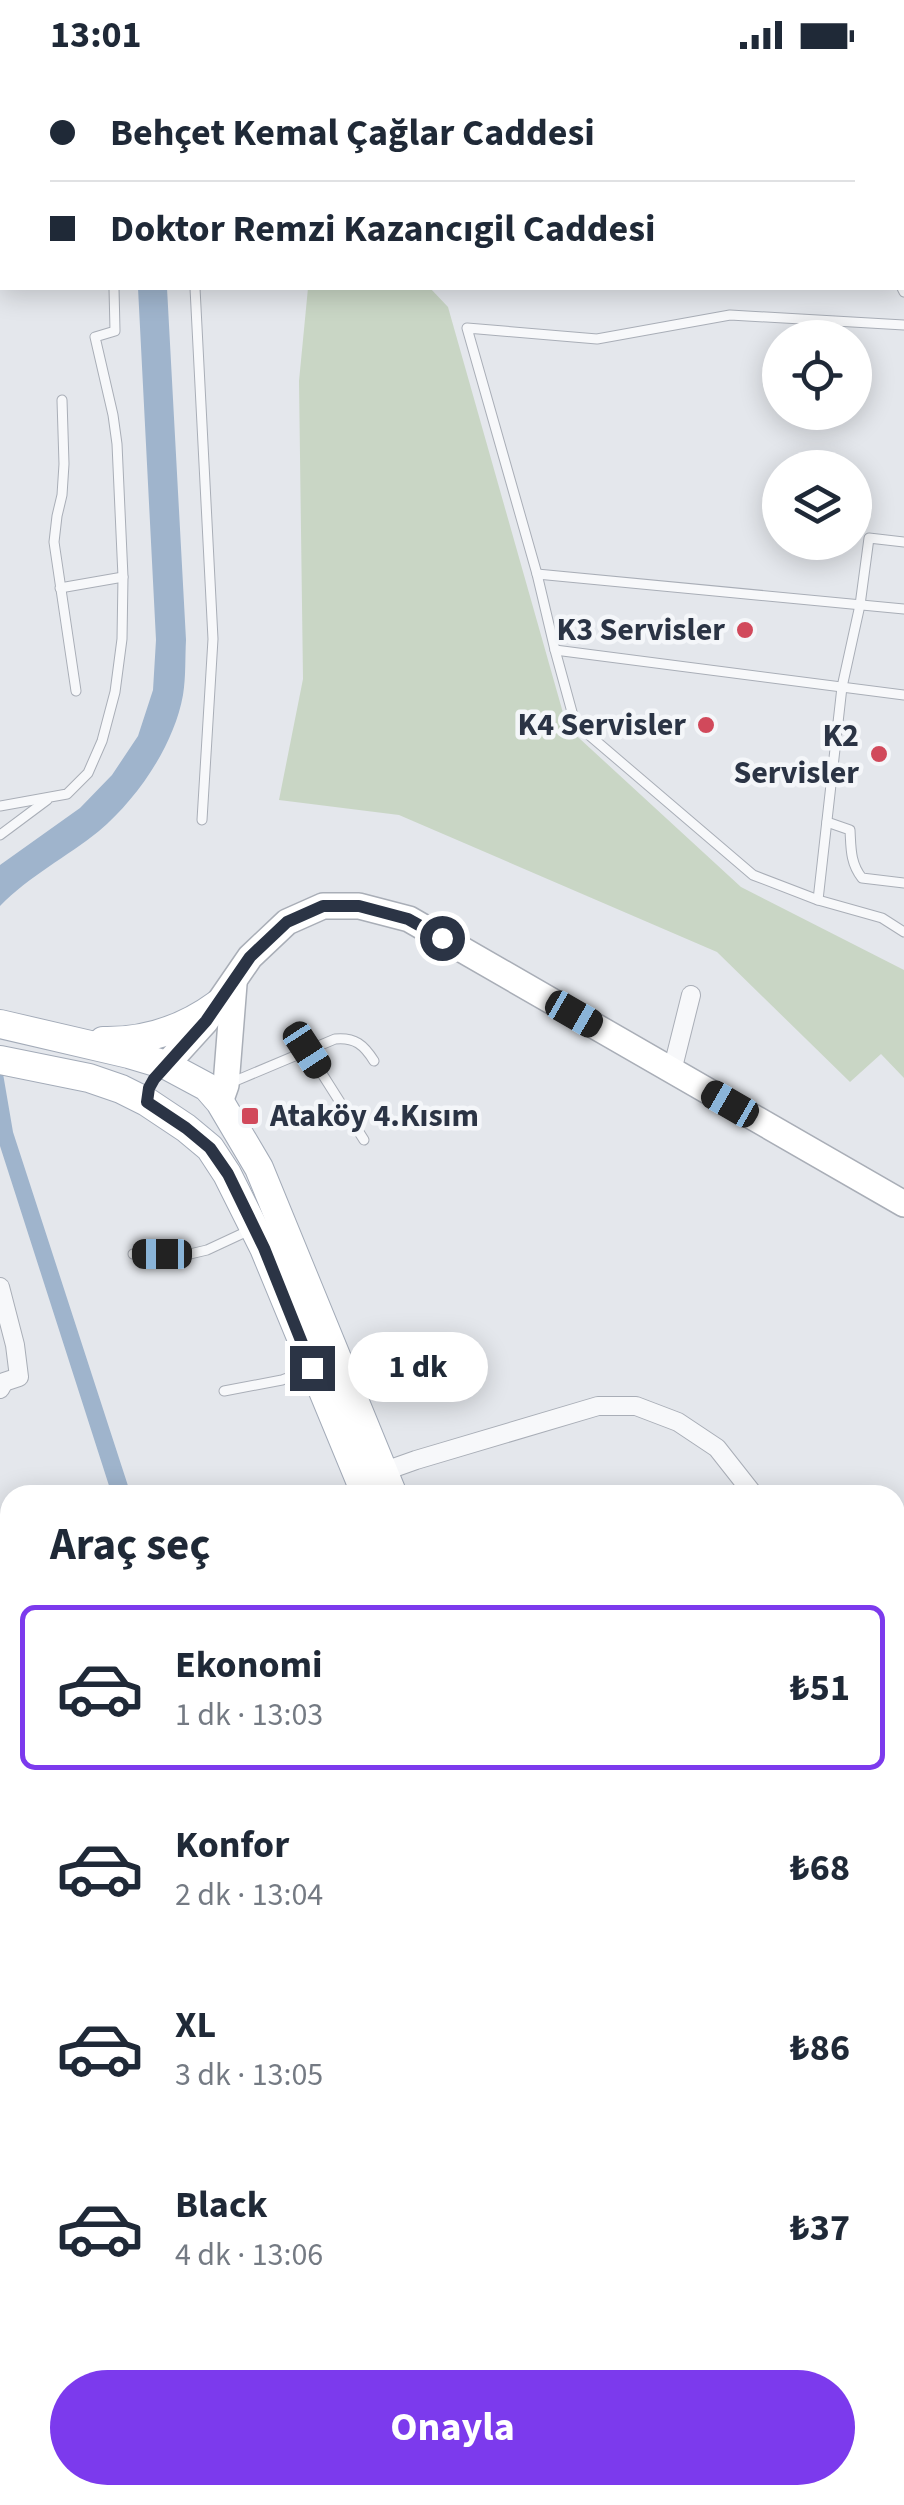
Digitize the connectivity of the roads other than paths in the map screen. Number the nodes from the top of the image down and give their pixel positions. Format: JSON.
{"nodes":[{"id":1,"x":114,"y":290,"type":"edge"},
{"id":2,"x":195,"y":290,"type":"edge"},
{"id":3,"x":904,"y":325,"type":"edge"},
{"id":4,"x":62,"y":400,"type":"dead end"},
{"id":5,"x":904,"y":542,"type":"edge"},
{"id":6,"x":537,"y":574,"type":"junction"},
{"id":7,"x":123,"y":577,"type":"junction"},
{"id":8,"x":60,"y":588,"type":"junction"},
{"id":9,"x":860,"y":605,"type":"junction"},
{"id":10,"x":904,"y":610,"type":"edge"},
{"id":11,"x":554,"y":650,"type":"junction"},
{"id":12,"x":842,"y":687,"type":"junction"},
{"id":13,"x":76,"y":691,"type":"dead end"},
{"id":14,"x":904,"y":695,"type":"edge"},
{"id":15,"x":49,"y":798,"type":"junction"},
{"id":16,"x":0,"y":806,"type":"edge"},
{"id":17,"x":202,"y":820,"type":"dead end"},
{"id":18,"x":827,"y":822,"type":"junction"},
{"id":19,"x":0,"y":835,"type":"edge"},
{"id":20,"x":904,"y":884,"type":"edge"},
{"id":21,"x":818,"y":900,"type":"junction"},
{"id":22,"x":904,"y":932,"type":"edge"},
{"id":23,"x":226,"y":994,"type":"junction"},
{"id":24,"x":692,"y":995,"type":"dead end"},
{"id":25,"x":9,"y":1026,"type":"edge"},
{"id":26,"x":70,"y":1040,"type":"junction"},
{"id":27,"x":307,"y":1050,"type":"junction"},
{"id":28,"x":374,"y":1061,"type":"dead end"},
{"id":29,"x":10,"y":1062,"type":"edge"},
{"id":30,"x":166,"y":1065,"type":"junction"},
{"id":31,"x":672,"y":1071,"type":"junction"},
{"id":32,"x":223,"y":1093,"type":"junction"},
{"id":33,"x":147,"y":1102,"type":"junction"},
{"id":34,"x":186,"y":1128,"type":"junction"},
{"id":35,"x":364,"y":1140,"type":"dead end"},
{"id":36,"x":904,"y":1204,"type":"edge"},
{"id":37,"x":254,"y":1228,"type":"junction"},
{"id":38,"x":133,"y":1254,"type":"dead end"},
{"id":39,"x":0,"y":1287,"type":"edge"},
{"id":40,"x":312,"y":1368,"type":"junction"},
{"id":41,"x":0,"y":1389,"type":"edge"},
{"id":42,"x":224,"y":1391,"type":"dead end"},
{"id":43,"x":389,"y":1483,"type":"edge"},
{"id":44,"x":362,"y":1485,"type":"edge"},
{"id":45,"x":746,"y":1485,"type":"edge"}],
"edges":[{"from":1,"to":7,"type":"lane"},
{"from":2,"to":17,"type":"lane"},
{"from":3,"to":6,"type":"lane"},
{"from":4,"to":8,"type":"lane"},
{"from":5,"to":9,"type":"lane"},
{"from":6,"to":9,"type":"lane"},
{"from":6,"to":11,"type":"lane"},
{"from":7,"to":8,"type":"lane"},
{"from":7,"to":15,"type":"lane"},
{"from":8,"to":13,"type":"lane"},
{"from":9,"to":10,"type":"lane"},
{"from":9,"to":12,"type":"lane"},
{"from":11,"to":12,"type":"lane"},
{"from":11,"to":21,"type":"lane"},
{"from":12,"to":14,"type":"lane"},
{"from":12,"to":18,"type":"lane"},
{"from":15,"to":16,"type":"lane"},
{"from":15,"to":19,"type":"lane"},
{"from":18,"to":20,"type":"lane"},
{"from":18,"to":21,"type":"lane"},
{"from":21,"to":22,"type":"lane"},
{"from":23,"to":26,"type":"main road"},
{"from":23,"to":30,"type":"main road"},
{"from":23,"to":31,"type":"main road"},
{"from":23,"to":32,"type":"main road"},
{"from":24,"to":31,"type":"street"},
{"from":25,"to":26,"type":"main road"},
{"from":26,"to":30,"type":"main road"},
{"from":27,"to":28,"type":"lane"},
{"from":27,"to":32,"type":"lane"},
{"from":27,"to":35,"type":"lane"},
{"from":29,"to":33,"type":"main road"},
{"from":30,"to":32,"type":"main road"},
{"from":30,"to":33,"type":"main road"},
{"from":31,"to":36,"type":"main road"},
{"from":32,"to":34,"type":"main road"},
{"from":32,"to":43,"type":"main road"},
{"from":33,"to":34,"type":"main road"},
{"from":34,"to":37,"type":"main road"},
{"from":37,"to":38,"type":"lane"},
{"from":37,"to":40,"type":"main road"},
{"from":39,"to":41,"type":"street"},
{"from":40,"to":42,"type":"lane"},
{"from":40,"to":44,"type":"main road"},
{"from":43,"to":45,"type":"street"}]}
